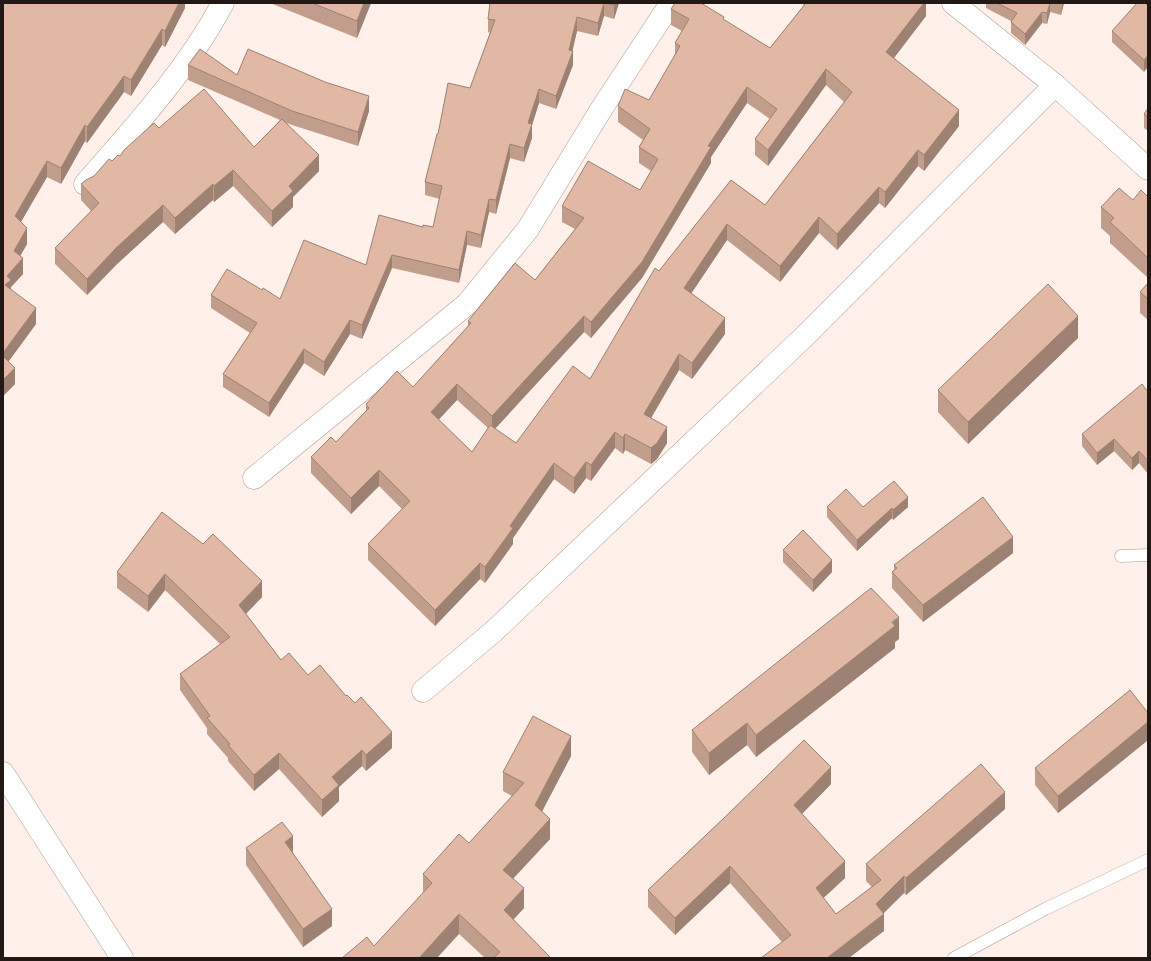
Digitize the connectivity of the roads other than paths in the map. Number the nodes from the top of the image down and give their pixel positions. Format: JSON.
{"nodes":[{"id":1,"x":223,"y":3,"type":"edge"},
{"id":2,"x":671,"y":3,"type":"edge"},
{"id":3,"x":953,"y":3,"type":"edge"},
{"id":4,"x":1055,"y":85,"type":"junction"},
{"id":5,"x":1148,"y":169,"type":"edge"},
{"id":6,"x":85,"y":184,"type":"edge"},
{"id":7,"x":254,"y":478,"type":"dead end"},
{"id":8,"x":1148,"y":555,"type":"edge"},
{"id":9,"x":1120,"y":556,"type":"dead end"},
{"id":10,"x":423,"y":691,"type":"dead end"},
{"id":11,"x":3,"y":773,"type":"edge"},
{"id":12,"x":1148,"y":860,"type":"edge"},
{"id":13,"x":122,"y":958,"type":"edge"},
{"id":14,"x":954,"y":958,"type":"edge"}],
"edges":[{"from":1,"to":6,"type":"street"},
{"from":2,"to":7,"type":"street"},
{"from":3,"to":4,"type":"street"},
{"from":4,"to":5,"type":"street"},
{"from":4,"to":10,"type":"street"},
{"from":8,"to":9,"type":"lane"},
{"from":11,"to":13,"type":"street"},
{"from":12,"to":14,"type":"lane"}]}
